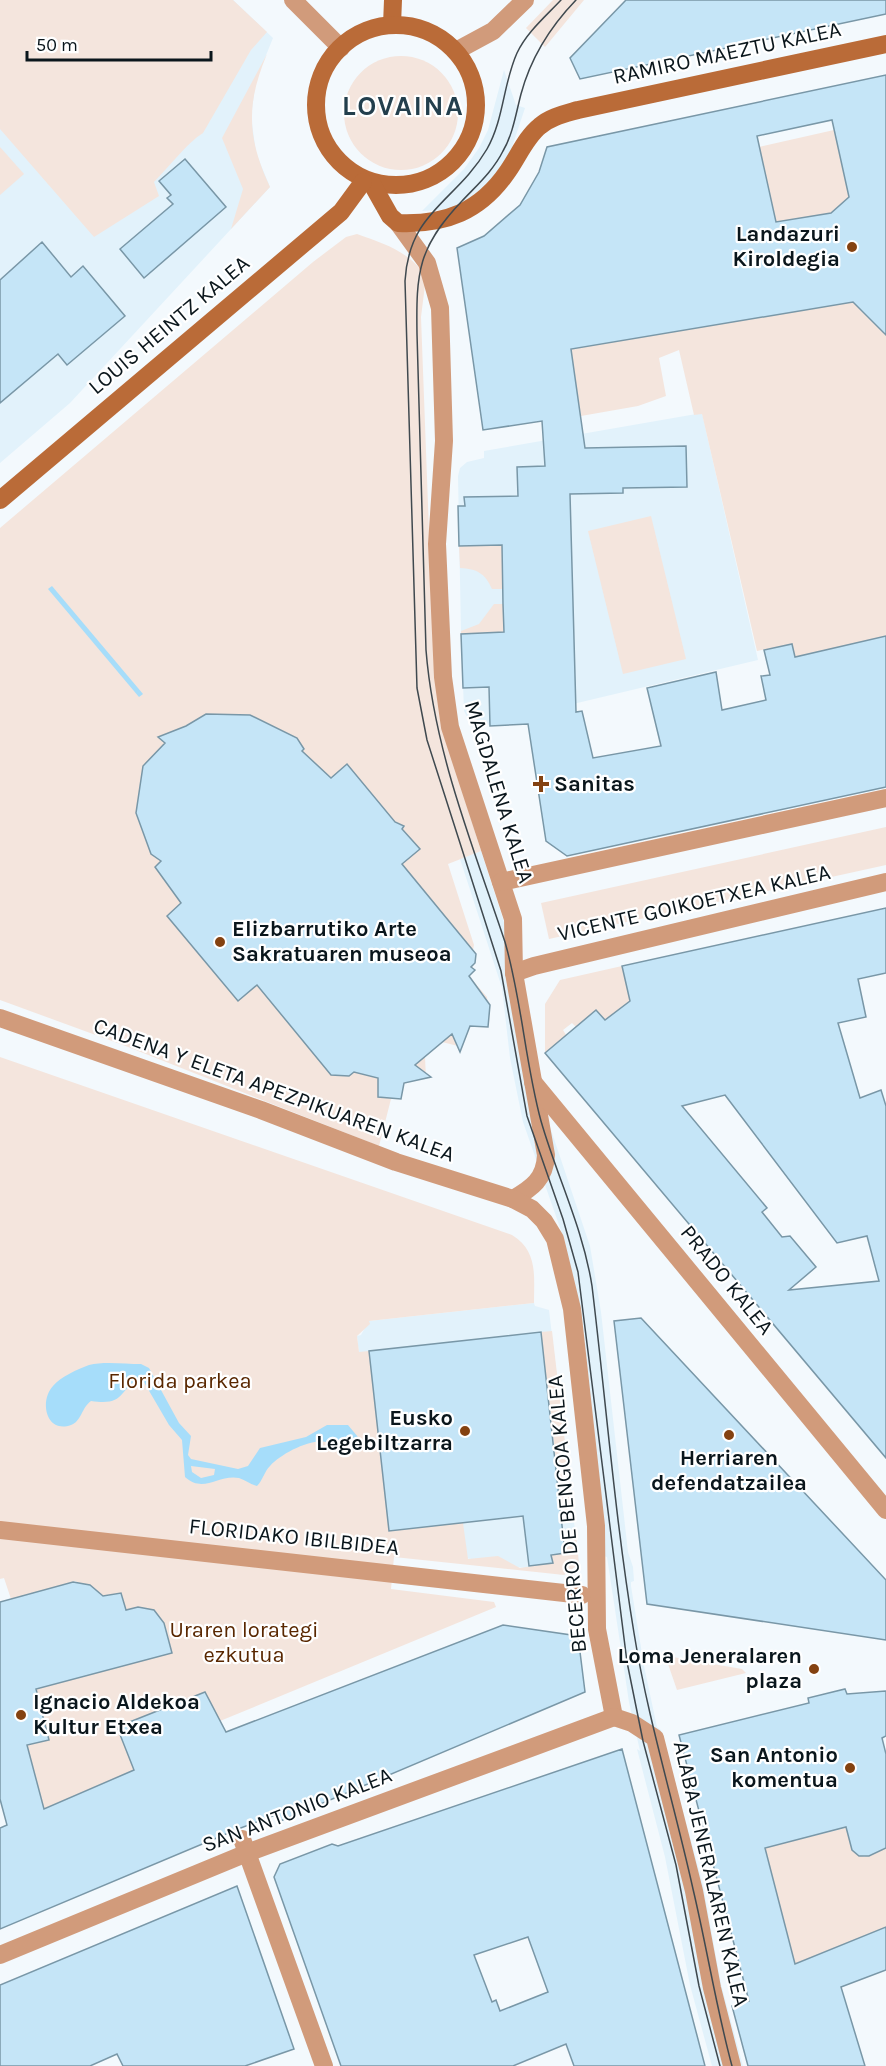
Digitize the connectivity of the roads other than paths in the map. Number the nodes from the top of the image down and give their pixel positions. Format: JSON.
{"nodes":[{"id":1,"x":293,"y":0,"type":"edge"},
{"id":2,"x":393,"y":0,"type":"edge"},
{"id":3,"x":525,"y":0,"type":"edge"},
{"id":4,"x":392,"y":26,"type":"junction"},
{"id":5,"x":886,"y":44,"type":"edge"},
{"id":6,"x":341,"y":48,"type":"junction"},
{"id":7,"x":456,"y":51,"type":"junction"},
{"id":8,"x":368,"y":183,"type":"junction"},
{"id":9,"x":398,"y":223,"type":"junction"},
{"id":10,"x":0,"y":500,"type":"edge"},
{"id":11,"x":886,"y":798,"type":"edge"},
{"id":12,"x":501,"y":882,"type":"junction"},
{"id":13,"x":886,"y":882,"type":"edge"},
{"id":14,"x":514,"y":974,"type":"junction"},
{"id":15,"x":0,"y":1018,"type":"edge"},
{"id":16,"x":532,"y":1081,"type":"junction"},
{"id":17,"x":513,"y":1200,"type":"junction"},
{"id":18,"x":532,"y":1209,"type":"joint"},
{"id":19,"x":886,"y":1510,"type":"edge"},
{"id":20,"x":0,"y":1530,"type":"edge"},
{"id":21,"x":582,"y":1594,"type":"dead end"},
{"id":22,"x":614,"y":1717,"type":"junction"},
{"id":23,"x":245,"y":1846,"type":"junction"},
{"id":24,"x":0,"y":1955,"type":"edge"},
{"id":25,"x":324,"y":2066,"type":"edge"},
{"id":26,"x":732,"y":2066,"type":"edge"}],
"edges":[{"from":1,"to":6,"type":"street"},
{"from":2,"to":4,"type":"main road"},
{"from":3,"to":7,"type":"street"},
{"from":4,"to":6,"type":"main road"},
{"from":4,"to":7,"type":"main road"},
{"from":5,"to":9,"type":"main road","name":"RAMIRO MAEZTU KALEA"},
{"from":6,"to":8,"type":"main road"},
{"from":7,"to":8,"type":"main road"},
{"from":8,"to":9,"type":"main road","name":"MAGDALENA KALEA"},
{"from":8,"to":10,"type":"main road","name":"LOUIS HEINTZ KALEA"},
{"from":9,"to":12,"type":"street","name":"MAGDALENA KALEA"},
{"from":11,"to":12,"type":"street"},
{"from":12,"to":14,"type":"street","name":"MAGDALENA KALEA"},
{"from":13,"to":14,"type":"street","name":"VICENTE GOIKOETXEA KALEA"},
{"from":14,"to":16,"type":"street","name":"MAGDALENA KALEA"},
{"from":15,"to":17,"type":"street","name":"CADENA Y ELETA APEZPIKUAREN KALEA"},
{"from":16,"to":17,"type":"street","name":"MAGDALENA KALEA"},
{"from":16,"to":19,"type":"street","name":"PRADO KALEA"},
{"from":17,"to":18,"type":"street","name":"CADENA Y ELETA APEZPIKUAREN KALEA"},
{"from":18,"to":22,"type":"street","name":"BECERRO DE BENGOA KALEA"},
{"from":20,"to":21,"type":"street","name":"FLORIDAKO IBILBIDEA"},
{"from":22,"to":23,"type":"street","name":"SAN ANTONIO KALEA"},
{"from":22,"to":26,"type":"street","name":"ALABA JENERALAREN KALEA"},
{"from":23,"to":24,"type":"street","name":"SAN ANTONIO KALEA"},
{"from":23,"to":25,"type":"street"}]}
